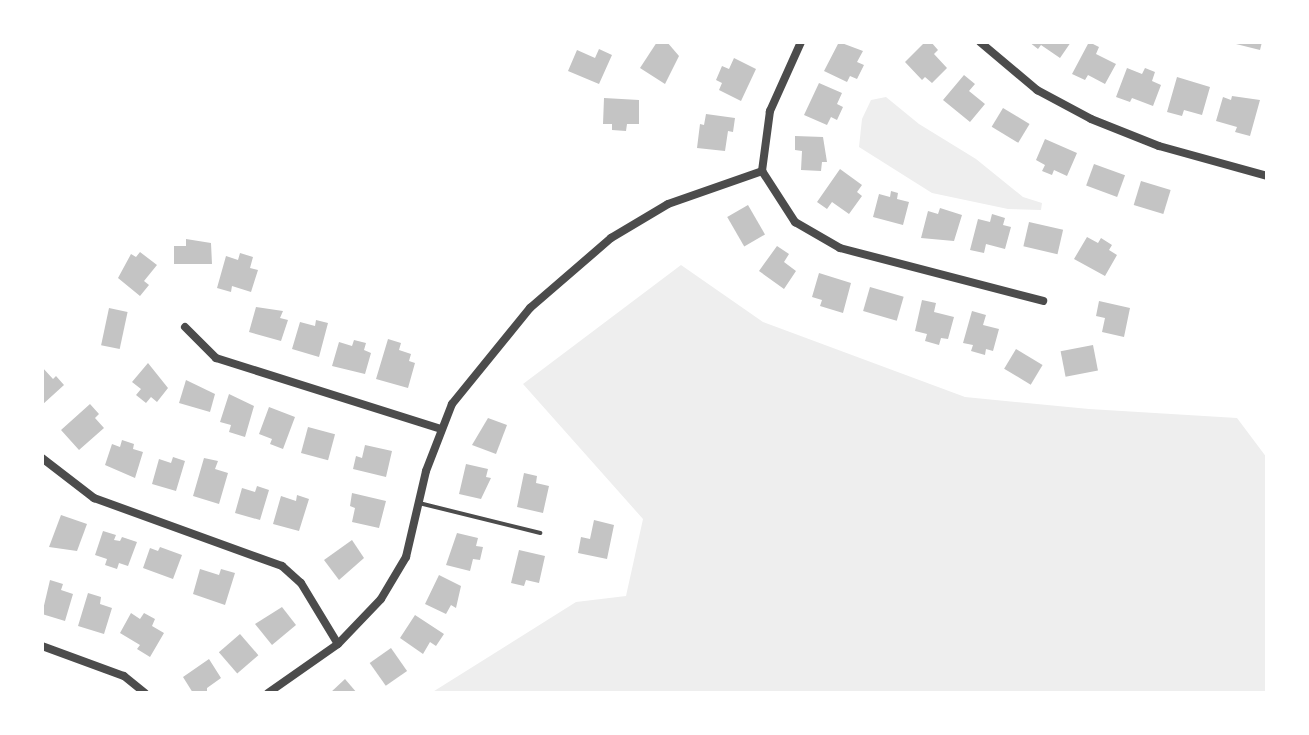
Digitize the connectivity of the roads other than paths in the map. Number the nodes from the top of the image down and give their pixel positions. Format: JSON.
{"nodes":[{"id":1,"x":801,"y":42,"type":"edge"},
{"id":2,"x":980,"y":42,"type":"edge"},
{"id":3,"x":762,"y":171,"type":"junction"},
{"id":4,"x":1267,"y":176,"type":"edge"},
{"id":5,"x":1043,"y":301,"type":"dead end"},
{"id":6,"x":185,"y":327,"type":"dead end"},
{"id":7,"x":441,"y":429,"type":"junction"},
{"id":8,"x":42,"y":458,"type":"edge"},
{"id":9,"x":419,"y":503,"type":"junction"},
{"id":10,"x":540,"y":533,"type":"dead end"},
{"id":11,"x":338,"y":644,"type":"junction"},
{"id":12,"x":42,"y":646,"type":"edge"},
{"id":13,"x":145,"y":693,"type":"edge"},
{"id":14,"x":268,"y":693,"type":"edge"}],
"edges":[{"from":1,"to":3,"type":"street"},
{"from":2,"to":4,"type":"street"},
{"from":3,"to":5,"type":"street"},
{"from":3,"to":7,"type":"street"},
{"from":6,"to":7,"type":"street"},
{"from":7,"to":9,"type":"street"},
{"from":8,"to":11,"type":"street"},
{"from":9,"to":10,"type":"lane"},
{"from":9,"to":11,"type":"street"},
{"from":11,"to":14,"type":"street"},
{"from":12,"to":13,"type":"street"}]}
